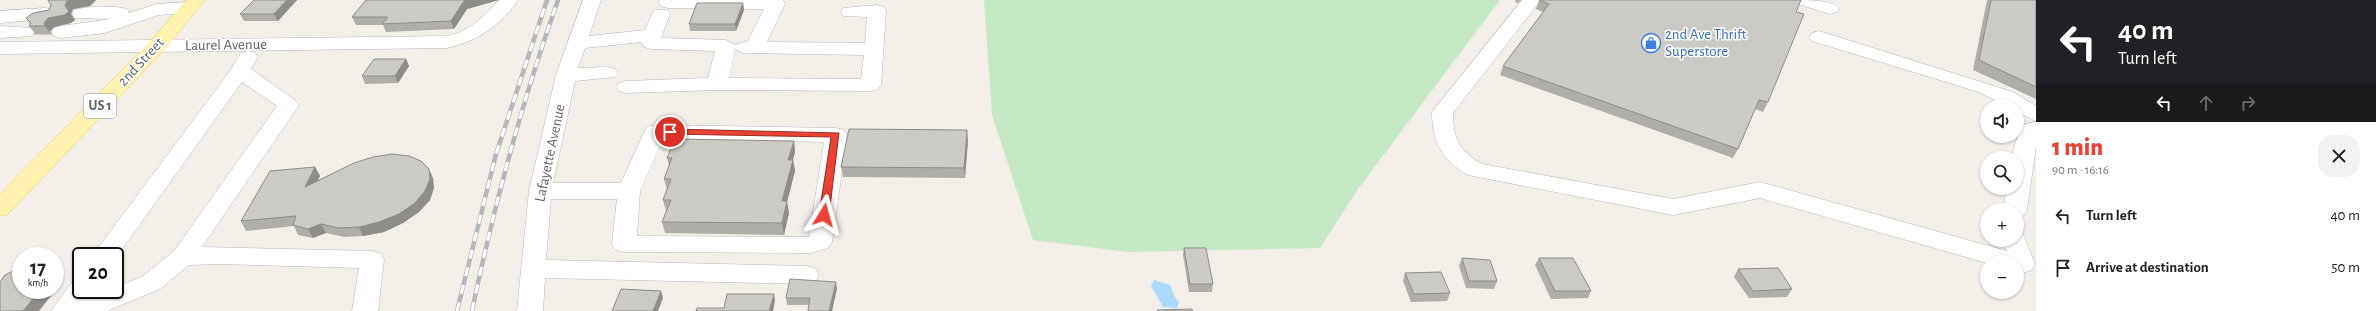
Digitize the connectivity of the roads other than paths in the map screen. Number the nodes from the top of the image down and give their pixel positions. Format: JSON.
{"nodes":[{"id":1,"x":509,"y":0,"type":"edge"},
{"id":2,"x":592,"y":0,"type":"edge"},
{"id":3,"x":1532,"y":0,"type":"edge"},
{"id":4,"x":1804,"y":0,"type":"edge"},
{"id":5,"x":192,"y":4,"type":"edge"},
{"id":6,"x":162,"y":5,"type":"edge"},
{"id":7,"x":1830,"y":8,"type":"dead end"},
{"id":8,"x":850,"y":12,"type":"dead end"},
{"id":9,"x":137,"y":13,"type":"junction"},
{"id":10,"x":0,"y":18,"type":"edge"},
{"id":11,"x":36,"y":22,"type":"junction"},
{"id":12,"x":72,"y":22,"type":"junction"},
{"id":13,"x":0,"y":23,"type":"edge"},
{"id":14,"x":0,"y":32,"type":"edge"},
{"id":15,"x":652,"y":35,"type":"junction"},
{"id":16,"x":1819,"y":37,"type":"dead end"},
{"id":17,"x":249,"y":44,"type":"junction"},
{"id":18,"x":576,"y":44,"type":"junction"},
{"id":19,"x":157,"y":46,"type":"junction"},
{"id":20,"x":726,"y":46,"type":"junction"},
{"id":21,"x":755,"y":47,"type":"junction"},
{"id":22,"x":0,"y":48,"type":"edge"},
{"id":23,"x":874,"y":50,"type":"junction"},
{"id":24,"x":240,"y":71,"type":"junction"},
{"id":25,"x":608,"y":73,"type":"dead end"},
{"id":26,"x":566,"y":74,"type":"junction"},
{"id":27,"x":717,"y":84,"type":"junction"},
{"id":28,"x":626,"y":87,"type":"dead end"},
{"id":29,"x":2036,"y":115,"type":"edge"},
{"id":30,"x":2036,"y":129,"type":"edge"},
{"id":31,"x":2029,"y":161,"type":"edge"},
{"id":32,"x":540,"y":191,"type":"junction"},
{"id":33,"x":629,"y":191,"type":"junction"},
{"id":34,"x":2017,"y":203,"type":"edge"},
{"id":35,"x":0,"y":208,"type":"edge"},
{"id":36,"x":111,"y":247,"type":"edge"},
{"id":37,"x":1988,"y":255,"type":"edge"},
{"id":38,"x":183,"y":258,"type":"junction"},
{"id":39,"x":533,"y":268,"type":"junction"},
{"id":40,"x":807,"y":275,"type":"dead end"},
{"id":41,"x":73,"y":299,"type":"edge"},
{"id":42,"x":64,"y":311,"type":"edge"},
{"id":43,"x":81,"y":311,"type":"edge"},
{"id":44,"x":365,"y":311,"type":"edge"},
{"id":45,"x":530,"y":311,"type":"edge"}],
"edges":[{"from":1,"to":17,"type":"street","name":"Laurel Avenue"},
{"from":2,"to":18,"type":"street","name":"Lafayette Avenue"},
{"from":3,"to":37,"type":"street"},
{"from":4,"to":7,"type":"street"},
{"from":5,"to":6,"type":"street"},
{"from":5,"to":19,"type":"main road","name":"2nd Street","number":"US 1"},
{"from":6,"to":9,"type":"street"},
{"from":6,"to":12,"type":"street"},
{"from":8,"to":23,"type":"street"},
{"from":9,"to":12,"type":"street"},
{"from":9,"to":12,"type":"street"},
{"from":10,"to":11,"type":"street"},
{"from":11,"to":13,"type":"street"},
{"from":11,"to":14,"type":"street"},
{"from":15,"to":18,"type":"street"},
{"from":15,"to":20,"type":"street"},
{"from":15,"to":21,"type":"street"},
{"from":16,"to":29,"type":"street"},
{"from":17,"to":19,"type":"street","name":"Laurel Avenue"},
{"from":17,"to":24,"type":"street"},
{"from":18,"to":26,"type":"street","name":"Lafayette Avenue"},
{"from":19,"to":22,"type":"street","name":"Laurel Avenue"},
{"from":19,"to":35,"type":"main road","name":"2nd Street","number":"US 1"},
{"from":20,"to":21,"type":"street"},
{"from":20,"to":27,"type":"street"},
{"from":21,"to":23,"type":"street"},
{"from":23,"to":27,"type":"street"},
{"from":24,"to":36,"type":"street"},
{"from":24,"to":38,"type":"street"},
{"from":25,"to":26,"type":"street"},
{"from":26,"to":32,"type":"street","name":"Lafayette Avenue"},
{"from":27,"to":28,"type":"street"},
{"from":30,"to":31,"type":"street"},
{"from":31,"to":34,"type":"street"},
{"from":32,"to":33,"type":"street"},
{"from":32,"to":39,"type":"street","name":"Lafayette Avenue"},
{"from":33,"to":33,"type":"street"},
{"from":38,"to":43,"type":"street"},
{"from":38,"to":44,"type":"street"},
{"from":39,"to":40,"type":"street"},
{"from":39,"to":45,"type":"street","name":"Lafayette Avenue"},
{"from":41,"to":42,"type":"street"}]}
